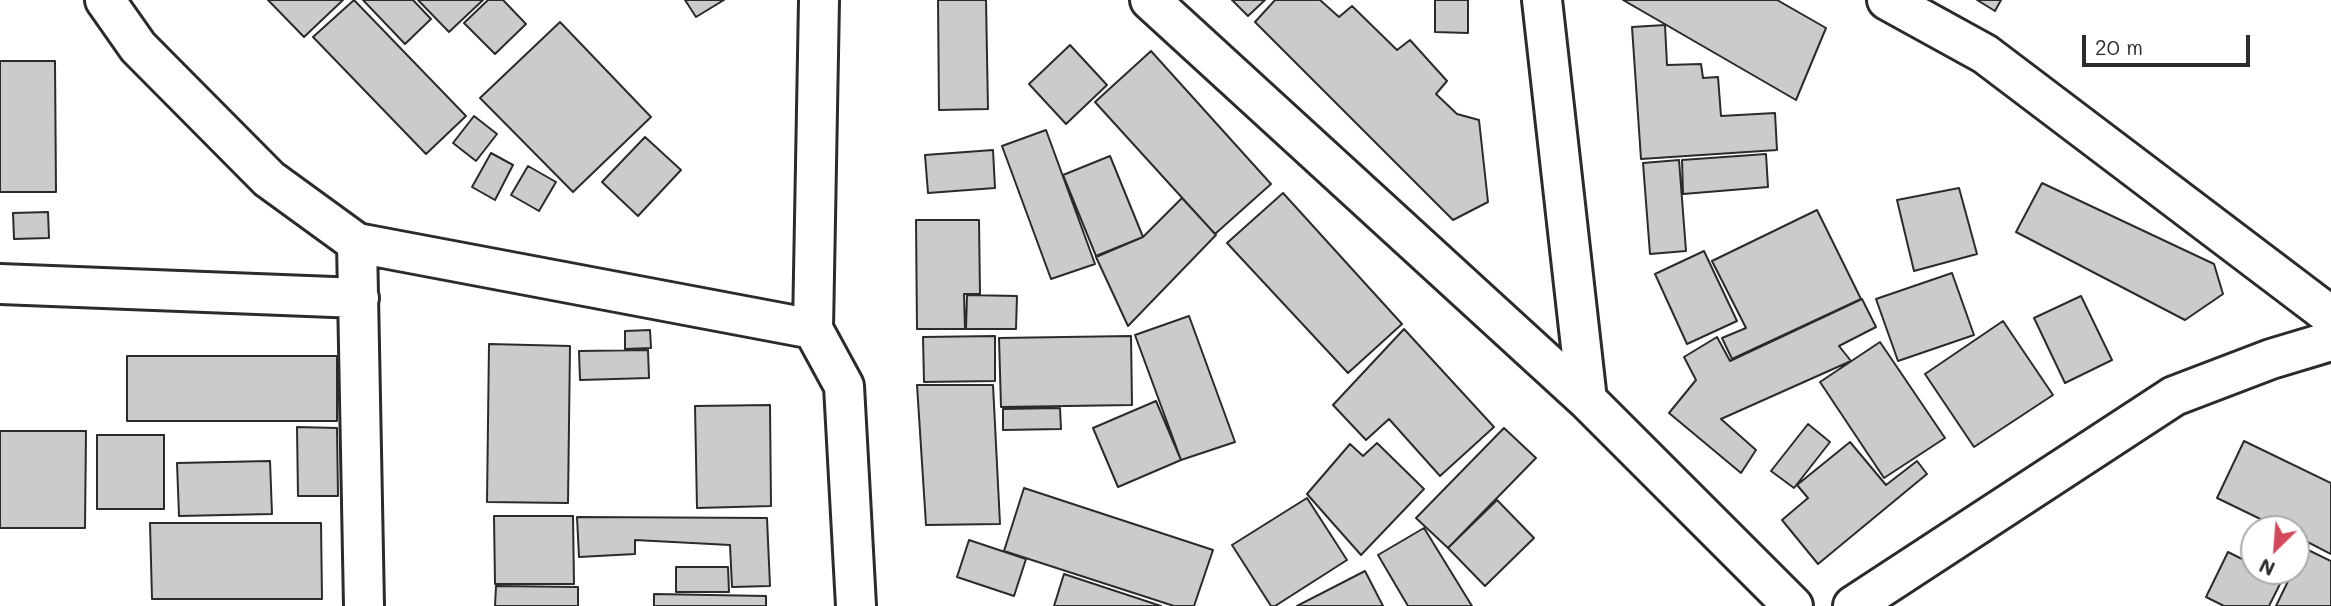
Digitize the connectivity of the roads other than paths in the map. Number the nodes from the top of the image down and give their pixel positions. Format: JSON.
{"nodes":[{"id":1,"x":105,"y":0,"type":"edge"},
{"id":2,"x":820,"y":0,"type":"edge"},
{"id":3,"x":1150,"y":0,"type":"edge"},
{"id":4,"x":1542,"y":0,"type":"edge"},
{"id":5,"x":1887,"y":0,"type":"edge"},
{"id":6,"x":358,"y":243,"type":"junction"},
{"id":7,"x":0,"y":284,"type":"edge"},
{"id":8,"x":359,"y":298,"type":"junction"},
{"id":9,"x":2331,"y":316,"type":"edge"},
{"id":10,"x":813,"y":329,"type":"junction"},
{"id":11,"x":2331,"y":341,"type":"edge"},
{"id":12,"x":1587,"y":400,"type":"junction"},
{"id":13,"x":364,"y":606,"type":"edge"},
{"id":14,"x":856,"y":606,"type":"edge"},
{"id":15,"x":1793,"y":606,"type":"edge"},
{"id":16,"x":1853,"y":606,"type":"edge"}],
"edges":[{"from":1,"to":6,"type":"street"},
{"from":2,"to":10,"type":"street"},
{"from":3,"to":12,"type":"street"},
{"from":4,"to":12,"type":"street"},
{"from":5,"to":9,"type":"street"},
{"from":6,"to":8,"type":"street"},
{"from":6,"to":10,"type":"street"},
{"from":7,"to":8,"type":"street"},
{"from":8,"to":13,"type":"street"},
{"from":10,"to":14,"type":"street"},
{"from":11,"to":16,"type":"street"},
{"from":12,"to":15,"type":"street"}]}
